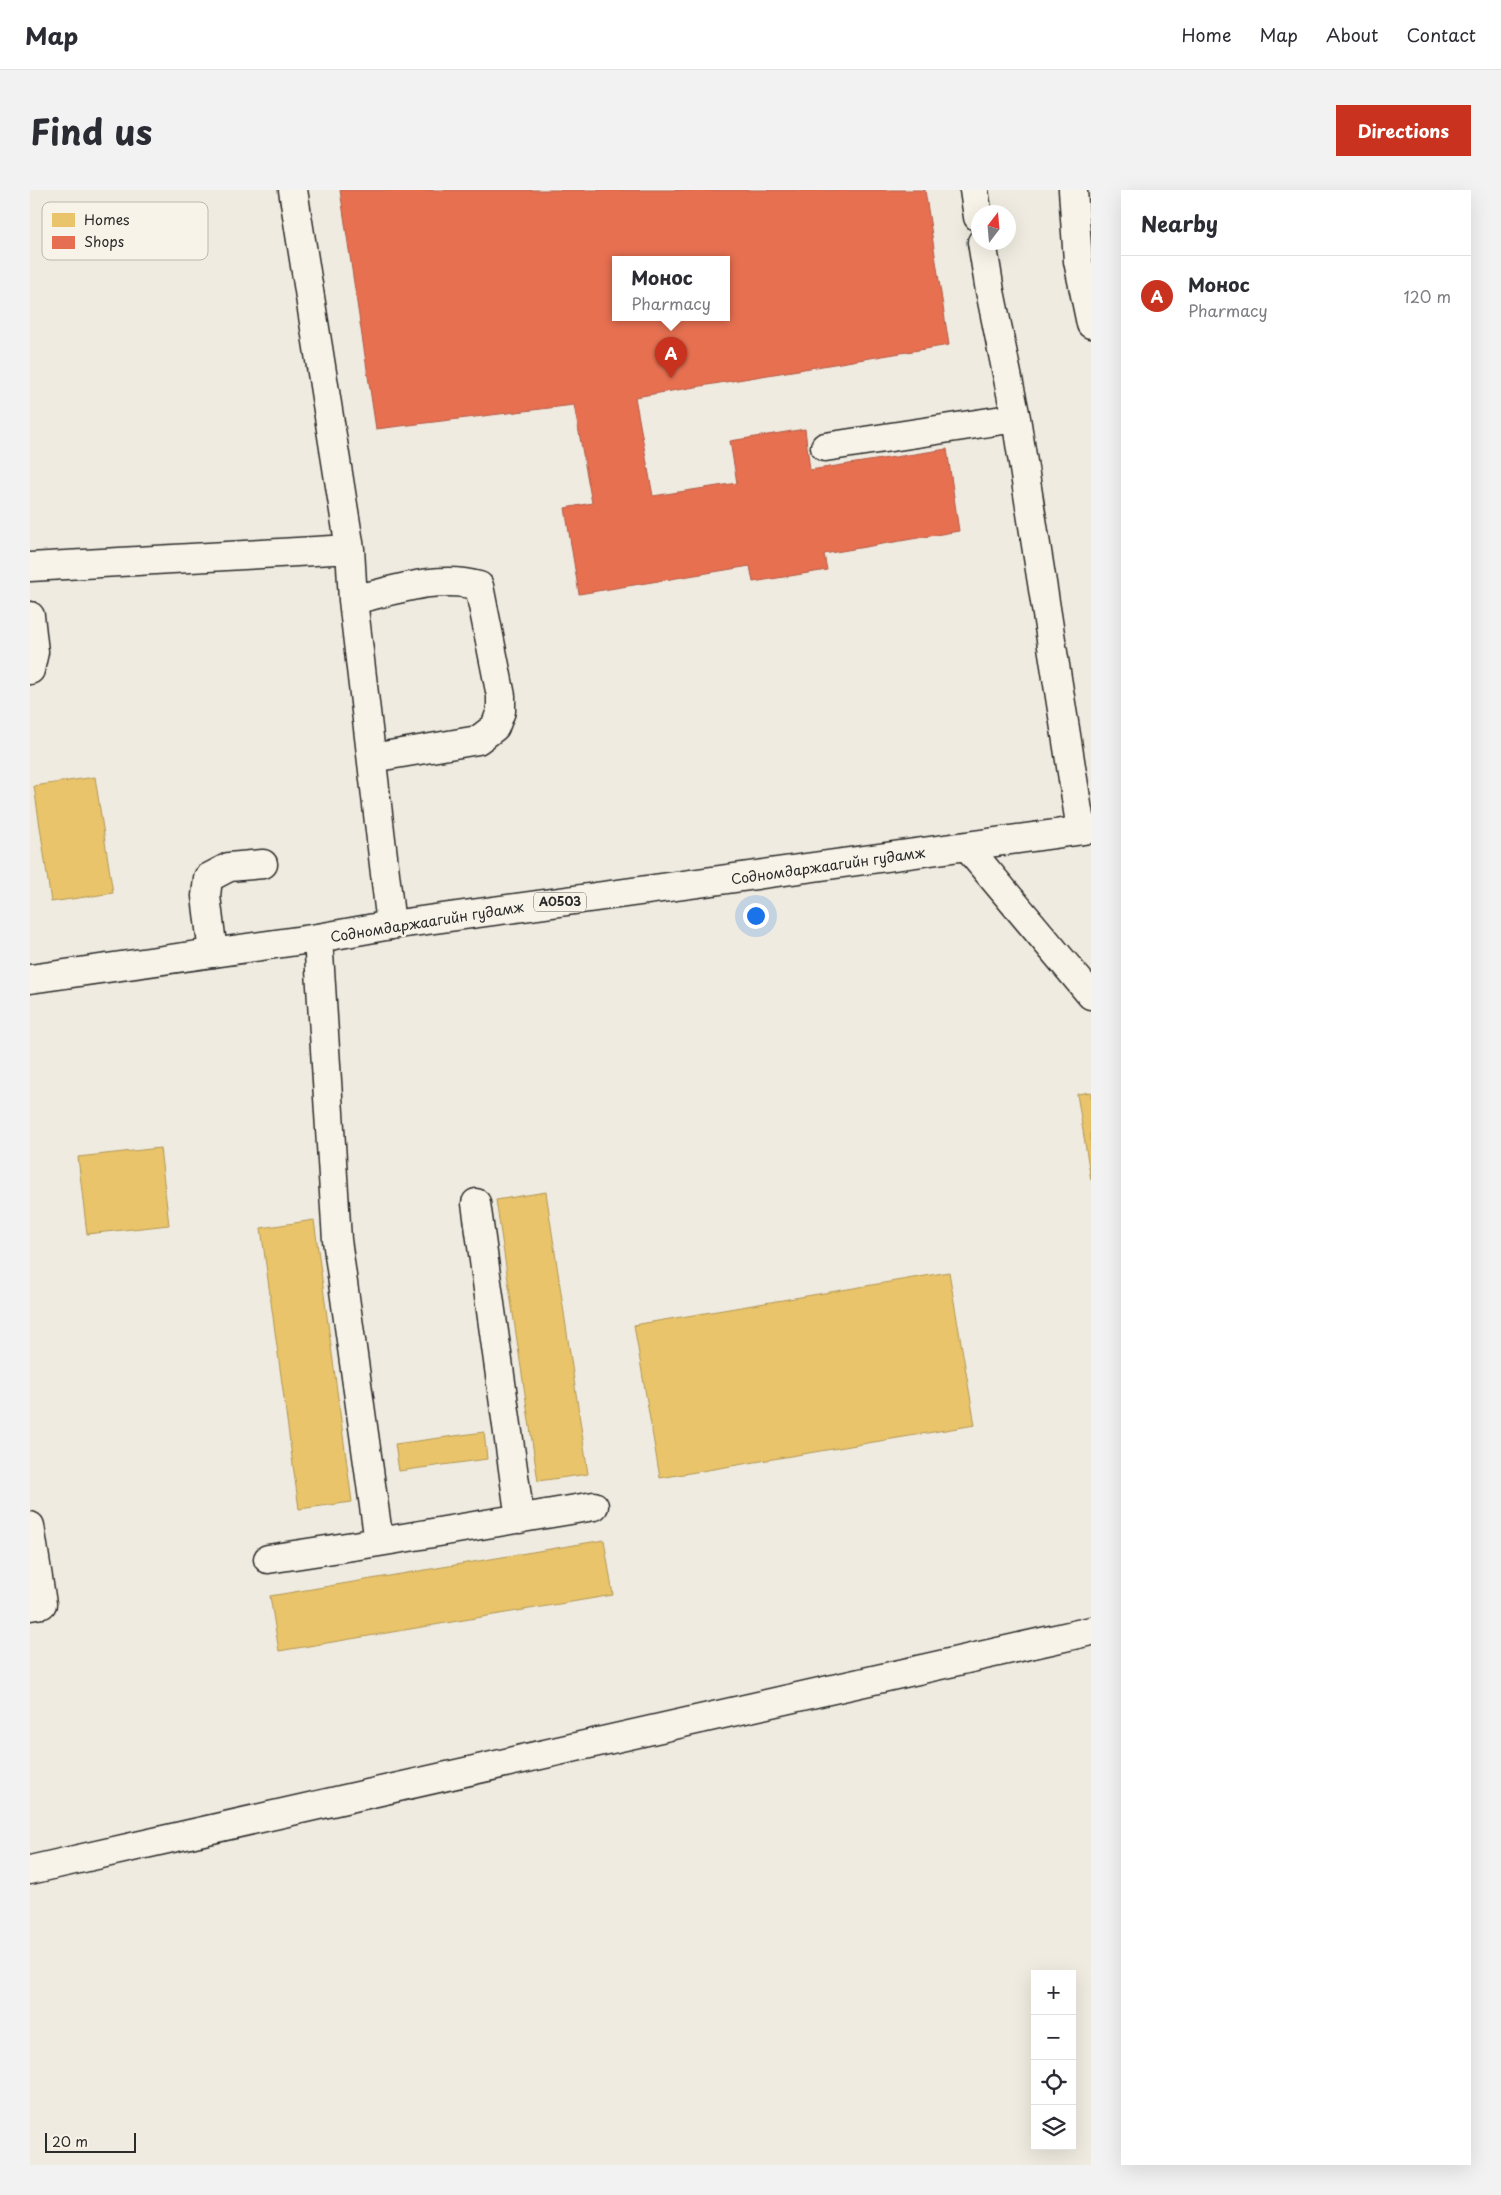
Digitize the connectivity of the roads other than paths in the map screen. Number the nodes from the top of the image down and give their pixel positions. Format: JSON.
{"nodes":[{"id":1,"x":293,"y":190,"type":"edge"},
{"id":2,"x":974,"y":190,"type":"edge"},
{"id":3,"x":1073,"y":190,"type":"edge"},
{"id":4,"x":976,"y":205,"type":"edge"},
{"id":5,"x":983,"y":250,"type":"edge"},
{"id":6,"x":1091,"y":324,"type":"edge"},
{"id":7,"x":1016,"y":418,"type":"junction"},
{"id":8,"x":825,"y":446,"type":"dead end"},
{"id":9,"x":350,"y":549,"type":"junction"},
{"id":10,"x":30,"y":567,"type":"edge"},
{"id":11,"x":353,"y":600,"type":"junction"},
{"id":12,"x":30,"y":616,"type":"edge"},
{"id":13,"x":30,"y":670,"type":"edge"},
{"id":14,"x":372,"y":758,"type":"junction"},
{"id":15,"x":1086,"y":830,"type":"edge"},
{"id":16,"x":967,"y":847,"type":"junction"},
{"id":17,"x":263,"y":864,"type":"dead end"},
{"id":18,"x":391,"y":925,"type":"junction"},
{"id":19,"x":318,"y":938,"type":"junction"},
{"id":20,"x":213,"y":953,"type":"junction"},
{"id":21,"x":30,"y":979,"type":"edge"},
{"id":22,"x":1091,"y":995,"type":"edge"},
{"id":23,"x":476,"y":1203,"type":"dead end"},
{"id":24,"x":594,"y":1506,"type":"dead end"},
{"id":25,"x":520,"y":1518,"type":"junction"},
{"id":26,"x":30,"y":1526,"type":"edge"},
{"id":27,"x":379,"y":1542,"type":"junction"},
{"id":28,"x":268,"y":1559,"type":"dead end"},
{"id":29,"x":30,"y":1606,"type":"edge"},
{"id":30,"x":1091,"y":1631,"type":"edge"},
{"id":31,"x":30,"y":1870,"type":"edge"}],
"edges":[{"from":1,"to":9,"type":"street"},
{"from":2,"to":4,"type":"street"},
{"from":3,"to":6,"type":"street"},
{"from":5,"to":7,"type":"street"},
{"from":7,"to":8,"type":"street"},
{"from":7,"to":15,"type":"street"},
{"from":9,"to":10,"type":"street"},
{"from":9,"to":11,"type":"street"},
{"from":11,"to":14,"type":"street"},
{"from":11,"to":14,"type":"street"},
{"from":12,"to":13,"type":"street"},
{"from":14,"to":18,"type":"street"},
{"from":15,"to":16,"type":"street","name":"Содномдаржаагийн гудамж","number":"A0503"},
{"from":16,"to":18,"type":"street","name":"Содномдаржаагийн гудамж","number":"A0503"},
{"from":16,"to":22,"type":"street"},
{"from":17,"to":20,"type":"street"},
{"from":18,"to":19,"type":"street","name":"Содномдаржаагийн гудамж","number":"A0503"},
{"from":19,"to":20,"type":"street","name":"Содномдаржаагийн гудамж","number":"A0503"},
{"from":19,"to":27,"type":"street"},
{"from":20,"to":21,"type":"street","name":"Содномдаржаагийн гудамж","number":"A0503"},
{"from":23,"to":25,"type":"street"},
{"from":24,"to":25,"type":"street"},
{"from":25,"to":27,"type":"street"},
{"from":26,"to":29,"type":"street"},
{"from":27,"to":28,"type":"street"},
{"from":30,"to":31,"type":"street"}]}
